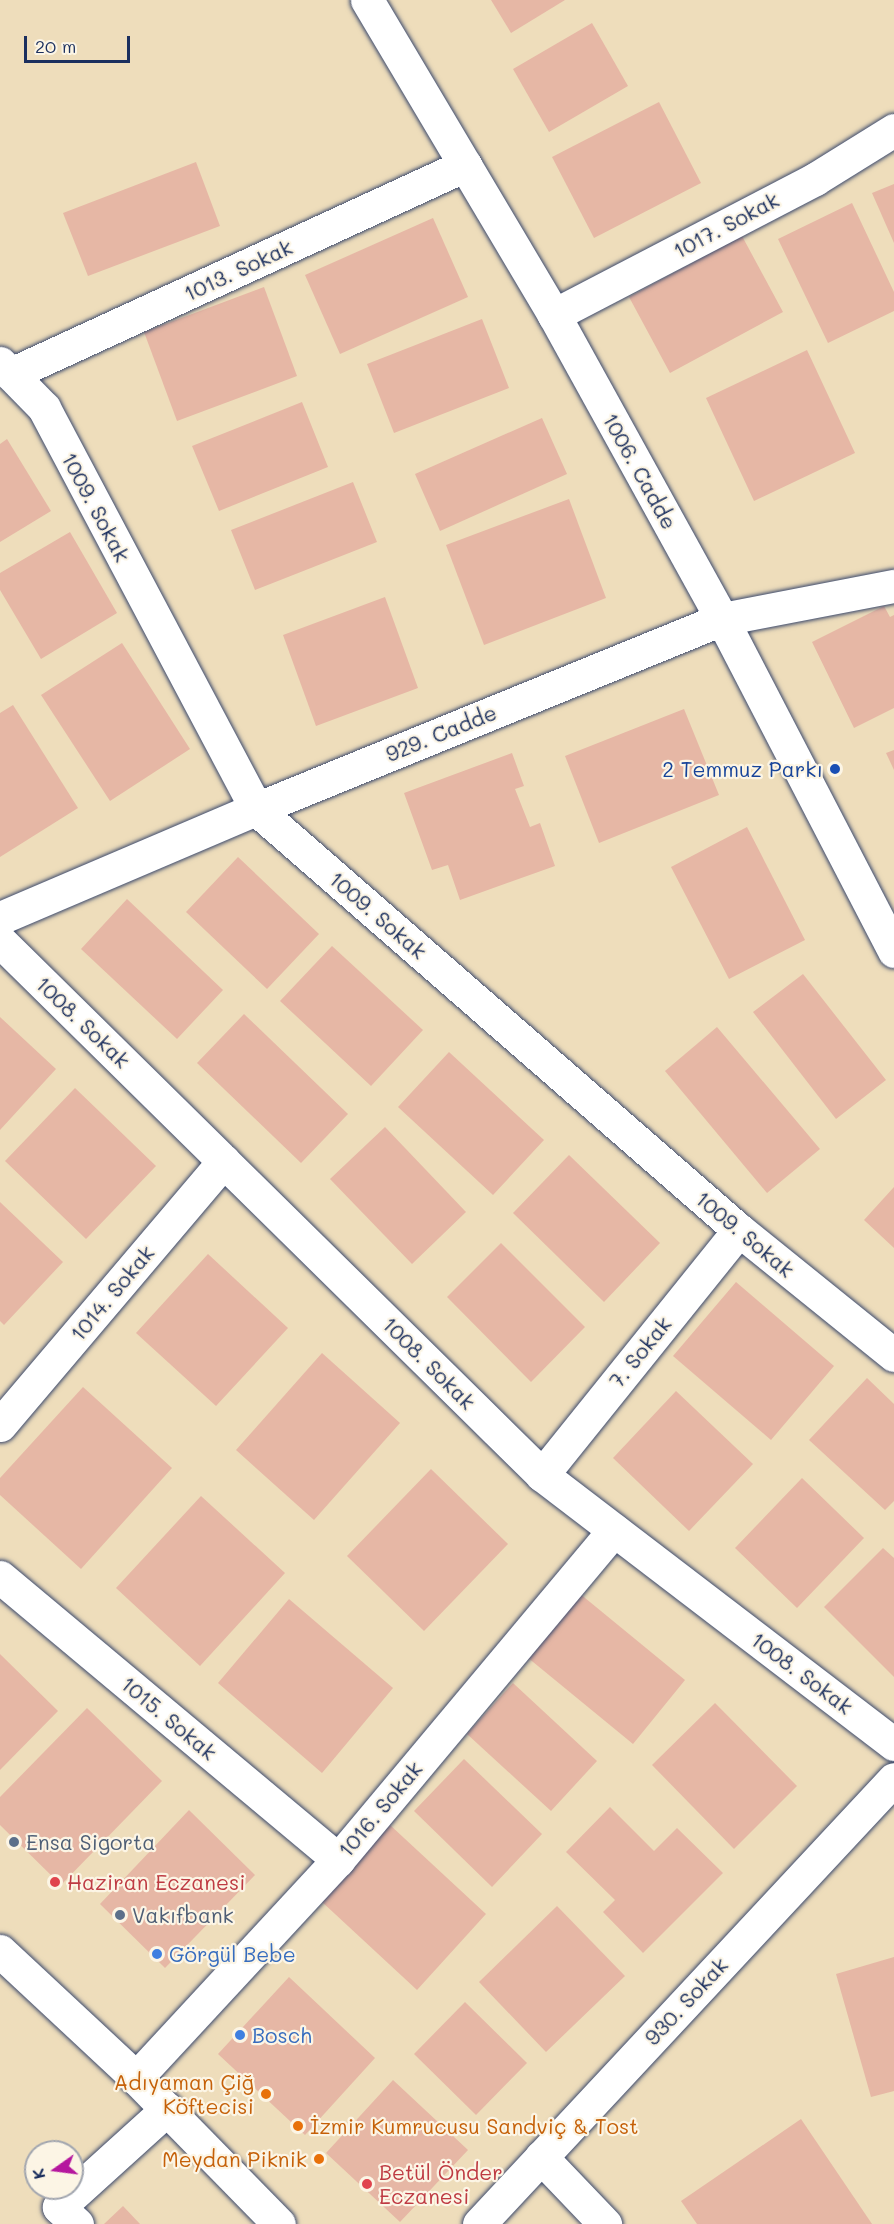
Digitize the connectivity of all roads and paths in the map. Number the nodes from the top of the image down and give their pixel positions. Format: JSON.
{"nodes":[{"id":1,"x":367,"y":0,"type":"edge"},
{"id":2,"x":894,"y":130,"type":"edge"},
{"id":3,"x":465,"y":165,"type":"junction"},
{"id":4,"x":554,"y":315,"type":"junction"},
{"id":5,"x":5,"y":369,"type":"edge"},
{"id":6,"x":894,"y":586,"type":"edge"},
{"id":7,"x":722,"y":619,"type":"junction"},
{"id":8,"x":256,"y":809,"type":"junction"},
{"id":9,"x":0,"y":918,"type":"edge"},
{"id":10,"x":0,"y":941,"type":"edge"},
{"id":11,"x":894,"y":951,"type":"edge"},
{"id":12,"x":224,"y":1161,"type":"junction"},
{"id":13,"x":739,"y":1230,"type":"junction"},
{"id":14,"x":894,"y":1355,"type":"edge"},
{"id":15,"x":0,"y":1425,"type":"edge"},
{"id":16,"x":542,"y":1475,"type":"junction"},
{"id":17,"x":614,"y":1530,"type":"junction"},
{"id":18,"x":0,"y":1577,"type":"edge"},
{"id":19,"x":894,"y":1744,"type":"edge"},
{"id":20,"x":894,"y":1779,"type":"edge"},
{"id":21,"x":338,"y":1860,"type":"junction"},
{"id":22,"x":0,"y":1952,"type":"edge"},
{"id":23,"x":136,"y":2078,"type":"junction"},
{"id":24,"x":167,"y":2109,"type":"junction"},
{"id":25,"x":541,"y":2157,"type":"junction"},
{"id":26,"x":77,"y":2224,"type":"edge"},
{"id":27,"x":279,"y":2224,"type":"edge"},
{"id":28,"x":479,"y":2224,"type":"edge"},
{"id":29,"x":605,"y":2224,"type":"edge"}],
"edges":[{"from":1,"to":3,"type":"street","name":"1006. Cadde"},
{"from":2,"to":4,"type":"street","name":"1017. Sokak"},
{"from":3,"to":4,"type":"street","name":"1006. Cadde"},
{"from":3,"to":5,"type":"street","name":"1013. Sokak"},
{"from":4,"to":7,"type":"street","name":"1006. Cadde"},
{"from":5,"to":8,"type":"street","name":"1009. Sokak"},
{"from":6,"to":7,"type":"street","name":"929. Cadde"},
{"from":7,"to":8,"type":"street","name":"929. Cadde"},
{"from":7,"to":11,"type":"street","name":"1006. Cadde"},
{"from":8,"to":9,"type":"street","name":"929. Cadde"},
{"from":8,"to":13,"type":"street","name":"1009. Sokak"},
{"from":10,"to":12,"type":"street","name":"1008. Sokak"},
{"from":12,"to":15,"type":"street","name":"1014. Sokak"},
{"from":12,"to":16,"type":"street","name":"1008. Sokak"},
{"from":13,"to":14,"type":"street","name":"1009. Sokak"},
{"from":13,"to":16,"type":"street","name":"7. Sokak"},
{"from":16,"to":17,"type":"street","name":"1008. Sokak"},
{"from":17,"to":19,"type":"street","name":"1008. Sokak"},
{"from":17,"to":21,"type":"street","name":"1016. Sokak"},
{"from":18,"to":21,"type":"street","name":"1015. Sokak"},
{"from":20,"to":25,"type":"street","name":"930. Sokak"},
{"from":21,"to":23,"type":"street","name":"1016. Sokak"},
{"from":22,"to":23,"type":"street"},
{"from":23,"to":24,"type":"street"},
{"from":24,"to":26,"type":"street"},
{"from":24,"to":27,"type":"street"},
{"from":25,"to":28,"type":"street","name":"930. Sokak"},
{"from":25,"to":29,"type":"street"}]}
